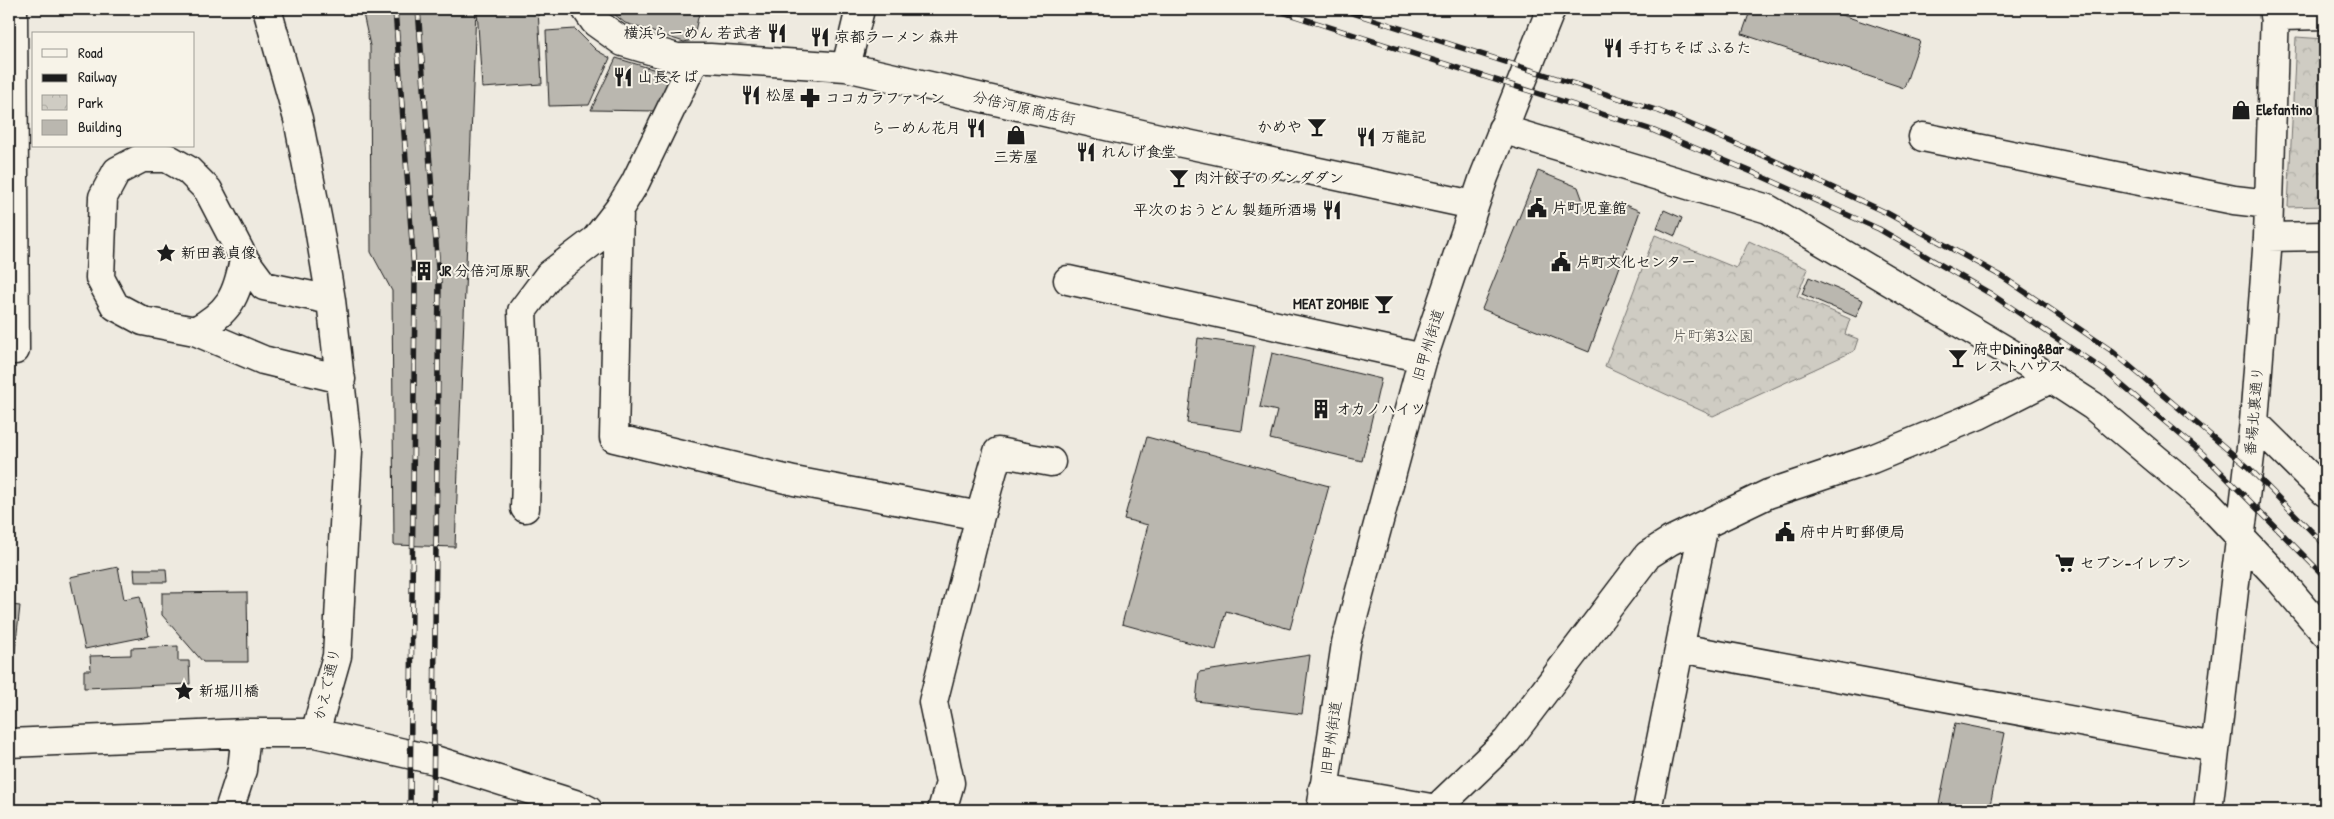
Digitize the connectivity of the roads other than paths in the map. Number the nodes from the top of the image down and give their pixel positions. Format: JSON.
{"nodes":[{"id":1,"x":13,"y":9,"type":"edge"},
{"id":2,"x":267,"y":9,"type":"edge"},
{"id":3,"x":586,"y":9,"type":"edge"},
{"id":4,"x":860,"y":9,"type":"edge"},
{"id":5,"x":1551,"y":9,"type":"edge"},
{"id":6,"x":2274,"y":12,"type":"edge"},
{"id":7,"x":2325,"y":16,"type":"edge"},
{"id":8,"x":695,"y":58,"type":"junction"},
{"id":9,"x":846,"y":66,"type":"junction"},
{"id":10,"x":1502,"y":129,"type":"junction"},
{"id":11,"x":1923,"y":137,"type":"dead end"},
{"id":12,"x":2269,"y":204,"type":"junction"},
{"id":13,"x":1473,"y":205,"type":"junction"},
{"id":14,"x":619,"y":209,"type":"junction"},
{"id":15,"x":2325,"y":236,"type":"edge"},
{"id":16,"x":2268,"y":237,"type":"junction"},
{"id":17,"x":244,"y":259,"type":"junction"},
{"id":18,"x":1068,"y":280,"type":"dead end"},
{"id":19,"x":331,"y":300,"type":"junction"},
{"id":20,"x":195,"y":331,"type":"junction"},
{"id":21,"x":9,"y":350,"type":"edge"},
{"id":22,"x":1423,"y":358,"type":"junction"},
{"id":23,"x":2052,"y":378,"type":"junction"},
{"id":24,"x":341,"y":379,"type":"junction"},
{"id":25,"x":2254,"y":422,"type":"junction"},
{"id":26,"x":1051,"y":462,"type":"dead end"},
{"id":27,"x":2325,"y":492,"type":"edge"},
{"id":28,"x":525,"y":508,"type":"dead end"},
{"id":29,"x":980,"y":516,"type":"junction"},
{"id":30,"x":1704,"y":525,"type":"junction"},
{"id":31,"x":2240,"y":536,"type":"junction"},
{"id":32,"x":2325,"y":633,"type":"edge"},
{"id":33,"x":1680,"y":648,"type":"junction"},
{"id":34,"x":246,"y":733,"type":"junction"},
{"id":35,"x":315,"y":733,"type":"junction"},
{"id":36,"x":9,"y":743,"type":"edge"},
{"id":37,"x":2215,"y":748,"type":"junction"},
{"id":38,"x":1322,"y":800,"type":"edge"},
{"id":39,"x":229,"y":810,"type":"edge"},
{"id":40,"x":588,"y":810,"type":"edge"},
{"id":41,"x":942,"y":810,"type":"edge"},
{"id":42,"x":1439,"y":810,"type":"edge"},
{"id":43,"x":1647,"y":810,"type":"edge"},
{"id":44,"x":2208,"y":810,"type":"edge"}],
"edges":[{"from":1,"to":21,"type":"street"},
{"from":2,"to":19,"type":"street","name":"かえで通り"},
{"from":3,"to":8,"type":"street","name":"分倍河原商店街"},
{"from":4,"to":9,"type":"street"},
{"from":5,"to":10,"type":"street","name":"旧甲州街道"},
{"from":6,"to":7,"type":"street"},
{"from":6,"to":12,"type":"street","name":"番場北裏通り"},
{"from":8,"to":9,"type":"street","name":"分倍河原商店街"},
{"from":8,"to":14,"type":"street"},
{"from":9,"to":13,"type":"street","name":"分倍河原商店街"},
{"from":10,"to":13,"type":"street","name":"旧甲州街道"},
{"from":10,"to":23,"type":"street"},
{"from":11,"to":12,"type":"street"},
{"from":12,"to":16,"type":"street","name":"番場北裏通り"},
{"from":13,"to":22,"type":"street","name":"旧甲州街道"},
{"from":14,"to":28,"type":"street"},
{"from":14,"to":29,"type":"street"},
{"from":15,"to":16,"type":"street"},
{"from":16,"to":25,"type":"street","name":"番場北裏通り"},
{"from":17,"to":19,"type":"street"},
{"from":17,"to":20,"type":"street"},
{"from":17,"to":20,"type":"street"},
{"from":18,"to":22,"type":"street"},
{"from":19,"to":24,"type":"street","name":"かえで通り"},
{"from":20,"to":24,"type":"street"},
{"from":22,"to":38,"type":"street","name":"旧甲州街道"},
{"from":23,"to":30,"type":"street"},
{"from":23,"to":31,"type":"street"},
{"from":24,"to":35,"type":"street","name":"かえで通り"},
{"from":25,"to":27,"type":"street"},
{"from":25,"to":31,"type":"street","name":"番場北裏通り"},
{"from":26,"to":29,"type":"street"},
{"from":29,"to":41,"type":"street"},
{"from":30,"to":33,"type":"street"},
{"from":30,"to":42,"type":"street"},
{"from":31,"to":32,"type":"street"},
{"from":31,"to":37,"type":"street","name":"番場北裏通り"},
{"from":33,"to":37,"type":"street"},
{"from":33,"to":43,"type":"street"},
{"from":34,"to":35,"type":"street","name":"かえで通り"},
{"from":34,"to":36,"type":"street","name":"かえで通り"},
{"from":34,"to":39,"type":"street"},
{"from":35,"to":40,"type":"street"},
{"from":37,"to":44,"type":"street","name":"番場北裏通り"},
{"from":38,"to":42,"type":"street"}]}
